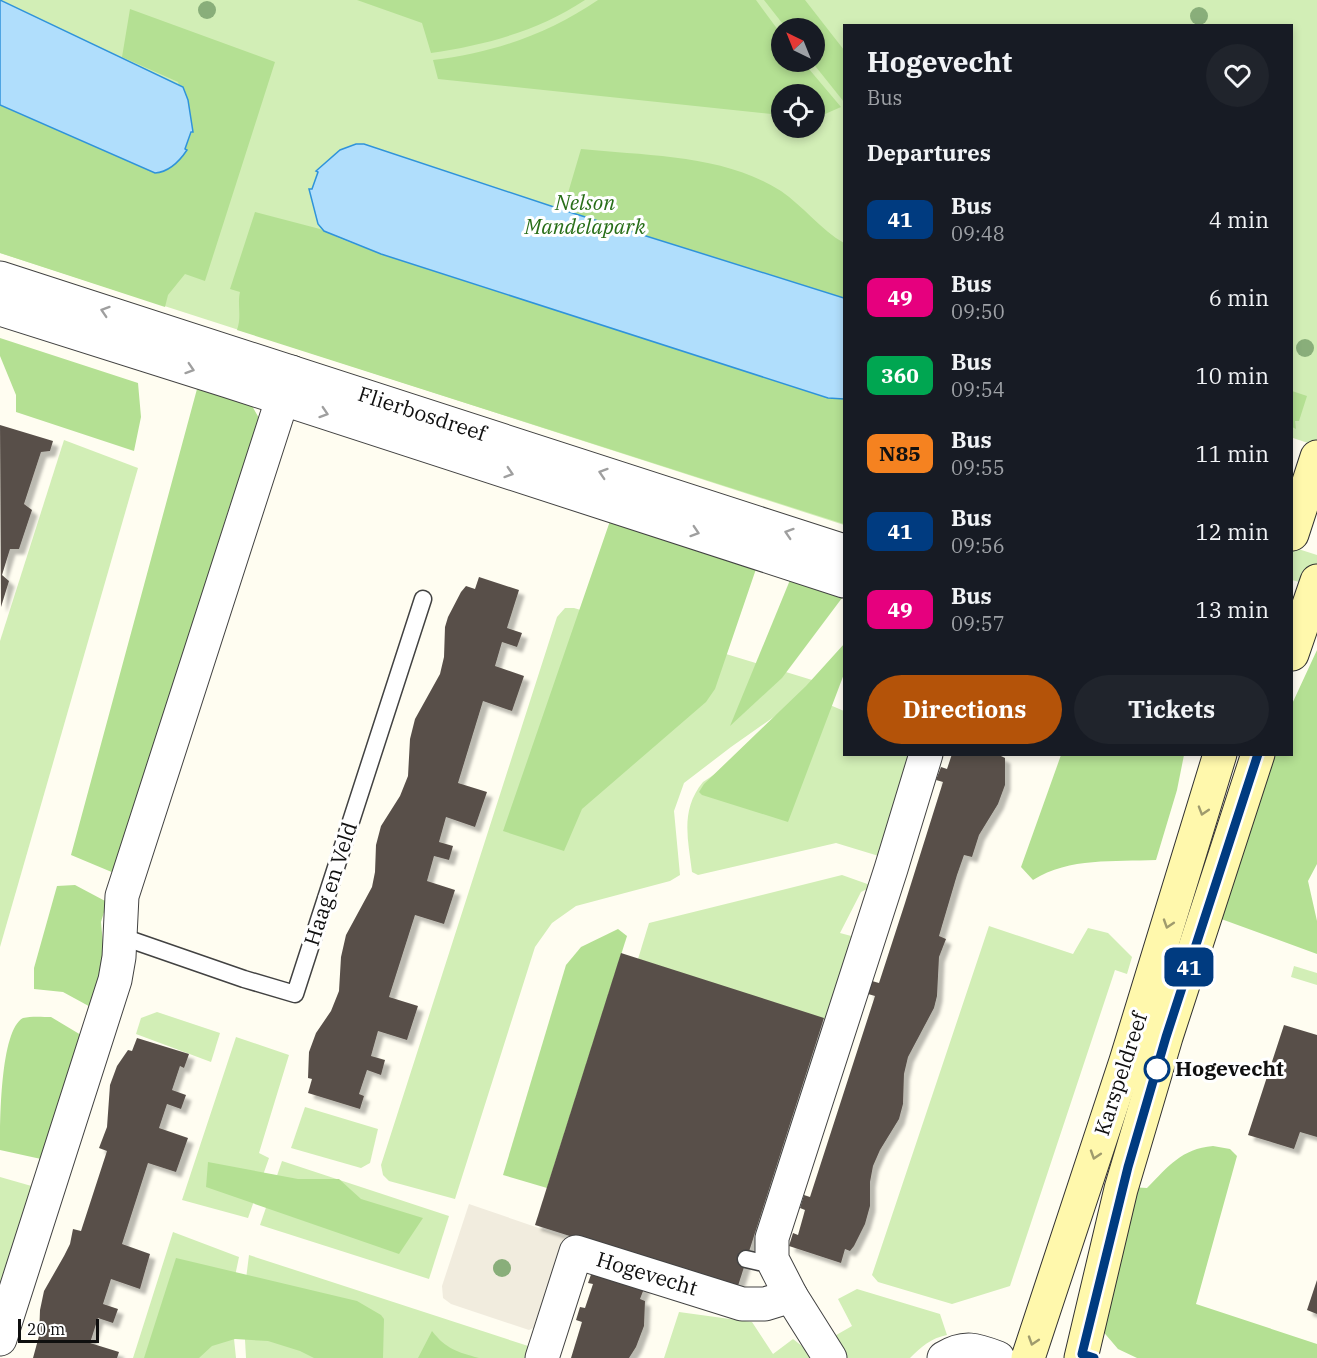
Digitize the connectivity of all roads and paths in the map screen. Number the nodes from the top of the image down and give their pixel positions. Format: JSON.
{"nodes":[{"id":1,"x":0,"y":278,"type":"edge"},
{"id":2,"x":0,"y":309,"type":"edge"},
{"id":3,"x":156,"y":343,"type":"junction"},
{"id":4,"x":286,"y":385,"type":"junction"},
{"id":5,"x":1317,"y":457,"type":"edge"},
{"id":6,"x":1293,"y":531,"type":"edge"},
{"id":7,"x":842,"y":570,"type":"edge"},
{"id":8,"x":1317,"y":581,"type":"edge"},
{"id":9,"x":423,"y":599,"type":"dead end"},
{"id":10,"x":1293,"y":651,"type":"edge"},
{"id":11,"x":925,"y":756,"type":"edge"},
{"id":12,"x":1219,"y":756,"type":"edge"},
{"id":13,"x":1257,"y":756,"type":"edge"},
{"id":14,"x":120,"y":936,"type":"junction"},
{"id":15,"x":791,"y":1296,"type":"junction"},
{"id":16,"x":0,"y":1339,"type":"edge"},
{"id":17,"x":1080,"y":1357,"type":"edge"},
{"id":18,"x":542,"y":1358,"type":"edge"},
{"id":19,"x":830,"y":1358,"type":"edge"},
{"id":20,"x":944,"y":1358,"type":"edge"},
{"id":21,"x":998,"y":1358,"type":"edge"},
{"id":22,"x":1028,"y":1358,"type":"edge"}],
"edges":[{"from":3,"to":1,"type":"street","name":"Flierbosdreef","one_way":true},
{"from":2,"to":3,"type":"street","name":"Flierbosdreef"},
{"from":3,"to":4,"type":"street","name":"Flierbosdreef"},
{"from":4,"to":7,"type":"street","name":"Flierbosdreef"},
{"from":4,"to":14,"type":"street"},
{"from":5,"to":6,"type":"main road"},
{"from":8,"to":10,"type":"main road"},
{"from":9,"to":14,"type":"lane","name":"Haag en Veld"},
{"from":11,"to":15,"type":"street"},
{"from":12,"to":22,"type":"main road","name":"Karspeldreef","one_way":true},
{"from":13,"to":17,"type":"main road","name":"Karspeldreef"},
{"from":14,"to":16,"type":"street"},
{"from":15,"to":18,"type":"street","name":"Hogevecht"},
{"from":15,"to":19,"type":"street"},
{"from":20,"to":21,"type":"street"}]}
